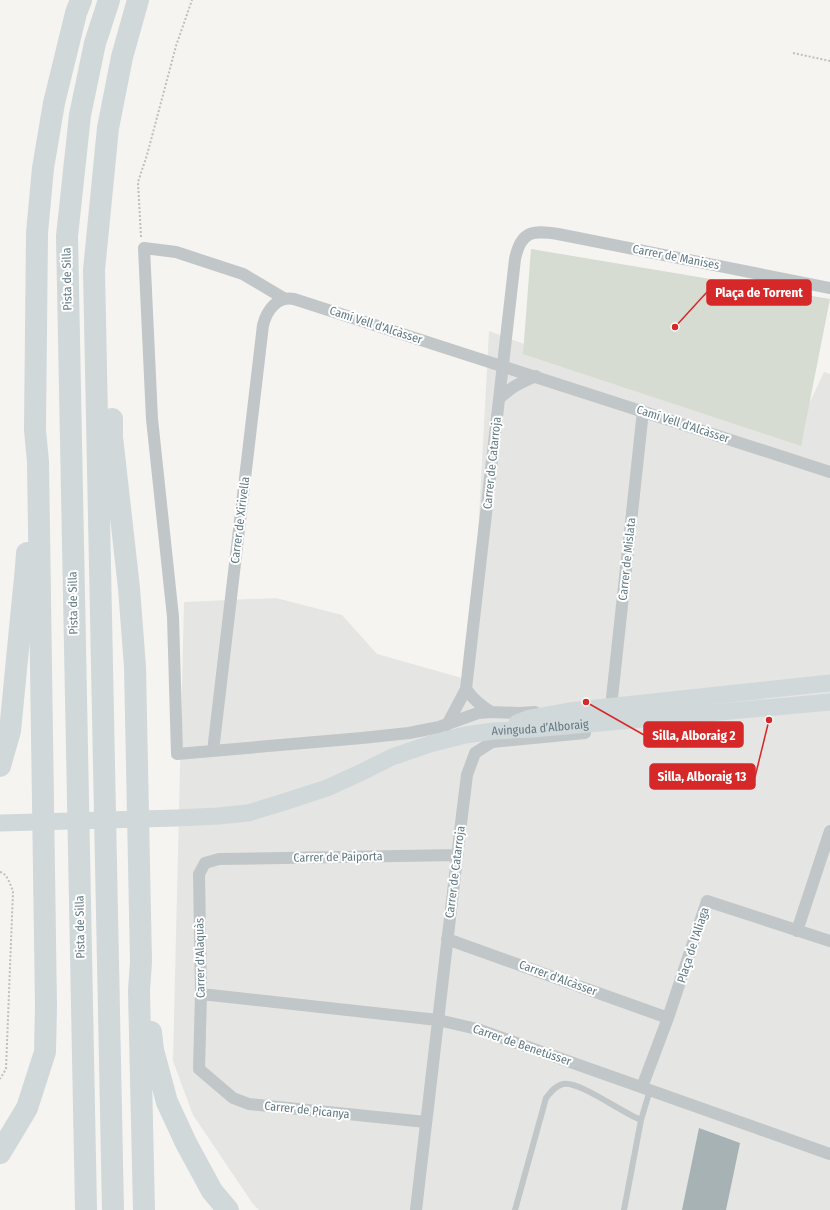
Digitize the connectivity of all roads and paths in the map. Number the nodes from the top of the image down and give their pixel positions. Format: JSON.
{"nodes":[{"id":1,"x":109,"y":0,"type":"edge"},
{"id":2,"x":138,"y":0,"type":"edge"},
{"id":3,"x":192,"y":0,"type":"edge"},
{"id":4,"x":78,"y":4,"type":"edge"},
{"id":5,"x":793,"y":53,"type":"dead end"},
{"id":6,"x":830,"y":61,"type":"edge"},
{"id":7,"x":97,"y":236,"type":"junction"},
{"id":8,"x":523,"y":239,"type":"joint"},
{"id":9,"x":144,"y":248,"type":"junction"},
{"id":10,"x":830,"y":288,"type":"edge"},
{"id":11,"x":285,"y":299,"type":"junction"},
{"id":12,"x":503,"y":365,"type":"junction"},
{"id":13,"x":536,"y":376,"type":"junction"},
{"id":14,"x":499,"y":399,"type":"junction"},
{"id":15,"x":643,"y":411,"type":"junction"},
{"id":16,"x":35,"y":430,"type":"junction"},
{"id":17,"x":830,"y":472,"type":"edge"},
{"id":18,"x":830,"y":682,"type":"edge"},
{"id":19,"x":466,"y":689,"type":"junction"},
{"id":20,"x":830,"y":702,"type":"edge"},
{"id":21,"x":611,"y":707,"type":"junction"},
{"id":22,"x":587,"y":709,"type":"junction"},
{"id":23,"x":491,"y":712,"type":"junction"},
{"id":24,"x":688,"y":714,"type":"junction"},
{"id":25,"x":447,"y":724,"type":"junction"},
{"id":26,"x":494,"y":731,"type":"junction"},
{"id":27,"x":213,"y":751,"type":"junction"},
{"id":28,"x":0,"y":766,"type":"edge"},
{"id":29,"x":3,"y":823,"type":"edge"},
{"id":30,"x":830,"y":831,"type":"edge"},
{"id":31,"x":457,"y":855,"type":"junction"},
{"id":32,"x":219,"y":858,"type":"joint"},
{"id":33,"x":0,"y":872,"type":"edge"},
{"id":34,"x":797,"y":931,"type":"junction"},
{"id":35,"x":447,"y":939,"type":"junction"},
{"id":36,"x":830,"y":942,"type":"edge"},
{"id":37,"x":141,"y":962,"type":"junction"},
{"id":38,"x":201,"y":994,"type":"junction"},
{"id":39,"x":668,"y":1018,"type":"junction"},
{"id":40,"x":438,"y":1020,"type":"junction"},
{"id":41,"x":199,"y":1069,"type":"joint"},
{"id":42,"x":0,"y":1079,"type":"edge"},
{"id":43,"x":646,"y":1088,"type":"junction"},
{"id":44,"x":641,"y":1120,"type":"junction"},
{"id":45,"x":426,"y":1122,"type":"junction"},
{"id":46,"x":0,"y":1153,"type":"edge"},
{"id":47,"x":830,"y":1154,"type":"edge"},
{"id":48,"x":86,"y":1210,"type":"edge"},
{"id":49,"x":113,"y":1210,"type":"edge"},
{"id":50,"x":144,"y":1210,"type":"edge"},
{"id":51,"x":228,"y":1210,"type":"edge"},
{"id":52,"x":416,"y":1210,"type":"edge"},
{"id":53,"x":515,"y":1210,"type":"edge"},
{"id":54,"x":624,"y":1210,"type":"edge"}],
"edges":[{"from":1,"to":48,"type":"highway","name":"Pista de Silla"},
{"from":2,"to":7,"type":"highway"},
{"from":3,"to":9,"type":"path"},
{"from":4,"to":16,"type":"highway"},
{"from":5,"to":6,"type":"path"},
{"from":7,"to":37,"type":"highway"},
{"from":7,"to":49,"type":"highway"},
{"from":8,"to":10,"type":"street","name":"Carrer de Manises"},
{"from":8,"to":12,"type":"street","name":"Carrer de Catarroja"},
{"from":9,"to":11,"type":"street"},
{"from":9,"to":27,"type":"street"},
{"from":11,"to":12,"type":"street","name":"Camí Vell d'Alcàsser"},
{"from":11,"to":27,"type":"street","name":"Carrer de Xirivella"},
{"from":12,"to":13,"type":"street","name":"Camí Vell d'Alcàsser"},
{"from":12,"to":14,"type":"street","name":"Carrer de Catarroja"},
{"from":13,"to":14,"type":"street"},
{"from":13,"to":15,"type":"street","name":"Camí Vell d'Alcàsser"},
{"from":14,"to":19,"type":"street","name":"Carrer de Catarroja"},
{"from":15,"to":17,"type":"street","name":"Camí Vell d'Alcàsser"},
{"from":15,"to":21,"type":"street","name":"Carrer de Mislata"},
{"from":16,"to":28,"type":"highway"},
{"from":16,"to":46,"type":"highway"},
{"from":18,"to":21,"type":"street","name":"Avinguda d’Alboraig"},
{"from":19,"to":23,"type":"street"},
{"from":19,"to":25,"type":"street","name":"Carrer de Catarroja"},
{"from":20,"to":24,"type":"street","name":"Avinguda d’Alboraig"},
{"from":21,"to":22,"type":"street","name":"Avinguda d’Alboraig"},
{"from":22,"to":23,"type":"street"},
{"from":22,"to":26,"type":"street","name":"Avinguda d’Alboraig"},
{"from":23,"to":25,"type":"street"},
{"from":24,"to":26,"type":"street","name":"Avinguda d’Alboraig"},
{"from":24,"to":31,"type":"street","name":"Carrer de Catarroja"},
{"from":25,"to":27,"type":"street"},
{"from":26,"to":29,"type":"street"},
{"from":30,"to":34,"type":"street"},
{"from":31,"to":32,"type":"street","name":"Carrer de Paiporta"},
{"from":31,"to":35,"type":"street","name":"Carrer de Catarroja"},
{"from":32,"to":38,"type":"street","name":"Carrer d'Alaquàs"},
{"from":33,"to":42,"type":"path"},
{"from":34,"to":36,"type":"street","name":"Plaça de l'Aliaga"},
{"from":34,"to":39,"type":"street","name":"Plaça de l'Aliaga"},
{"from":35,"to":39,"type":"street","name":"Carrer d'Alcàsser"},
{"from":35,"to":40,"type":"street","name":"Carrer de Catarroja"},
{"from":37,"to":50,"type":"highway"},
{"from":37,"to":51,"type":"highway"},
{"from":38,"to":40,"type":"street","name":"Carrer de Benetússer"},
{"from":38,"to":41,"type":"street","name":"Carrer d'Alaquàs"},
{"from":39,"to":43,"type":"street","name":"Plaça de l'Aliaga"},
{"from":40,"to":43,"type":"street","name":"Carrer de Benetússer"},
{"from":40,"to":45,"type":"street","name":"Carrer de Catarroja"},
{"from":41,"to":45,"type":"street","name":"Carrer de Picanya"},
{"from":43,"to":44,"type":"lane"},
{"from":43,"to":47,"type":"street","name":"Carrer de Benetússer"},
{"from":44,"to":53,"type":"lane"},
{"from":44,"to":54,"type":"lane"},
{"from":45,"to":52,"type":"street","name":"Carrer de Catarroja"}]}
